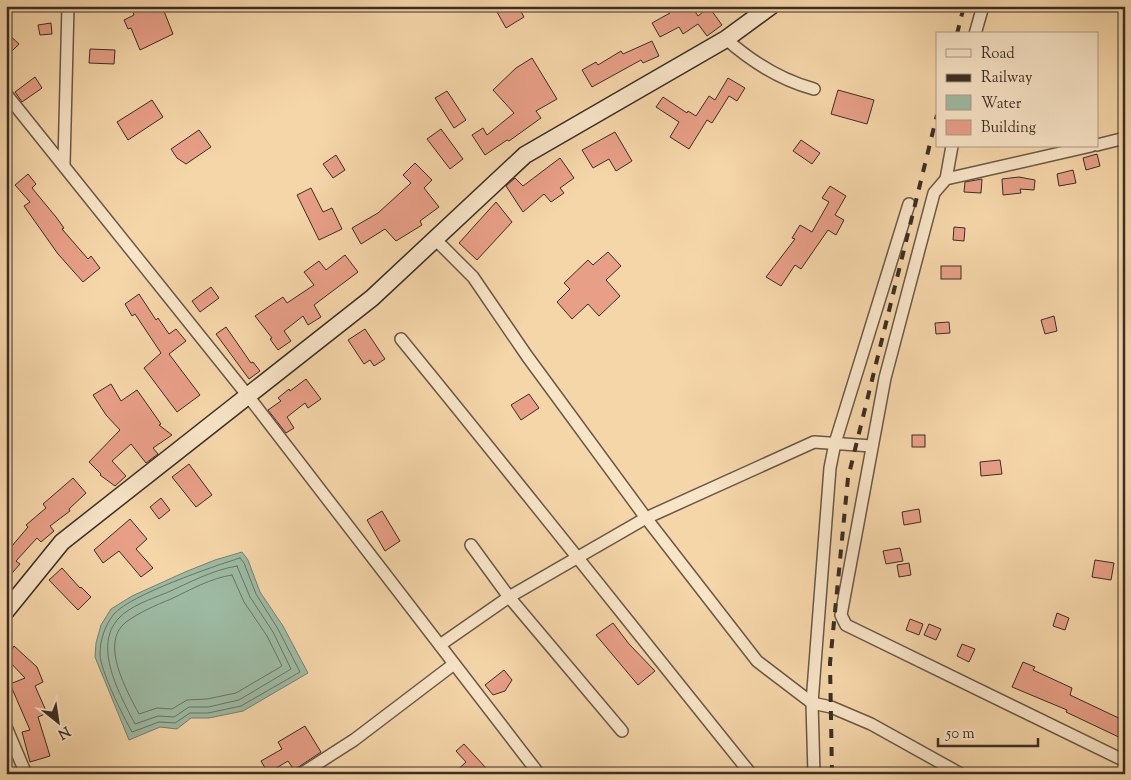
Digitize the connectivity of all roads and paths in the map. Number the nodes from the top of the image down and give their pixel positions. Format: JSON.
{"nodes":[{"id":1,"x":68,"y":6,"type":"edge"},
{"id":2,"x":772,"y":6,"type":"edge"},
{"id":3,"x":983,"y":6,"type":"edge"},
{"id":4,"x":976,"y":32,"type":"edge"},
{"id":5,"x":726,"y":39,"type":"junction"},
{"id":6,"x":814,"y":89,"type":"dead end"},
{"id":7,"x":6,"y":94,"type":"edge"},
{"id":8,"x":1125,"y":138,"type":"edge"},
{"id":9,"x":1098,"y":145,"type":"edge"},
{"id":10,"x":952,"y":148,"type":"edge"},
{"id":11,"x":1082,"y":148,"type":"edge"},
{"id":12,"x":64,"y":163,"type":"junction"},
{"id":13,"x":946,"y":179,"type":"junction"},
{"id":14,"x":909,"y":204,"type":"dead end"},
{"id":15,"x":436,"y":240,"type":"junction"},
{"id":16,"x":401,"y":339,"type":"dead end"},
{"id":17,"x":248,"y":396,"type":"junction"},
{"id":18,"x":835,"y":443,"type":"junction"},
{"id":19,"x":872,"y":446,"type":"junction"},
{"id":20,"x":646,"y":518,"type":"junction"},
{"id":21,"x":471,"y":545,"type":"dead end"},
{"id":22,"x":575,"y":557,"type":"junction"},
{"id":23,"x":508,"y":596,"type":"junction"},
{"id":24,"x":6,"y":610,"type":"edge"},
{"id":25,"x":440,"y":645,"type":"junction"},
{"id":26,"x":454,"y":664,"type":"junction"},
{"id":27,"x":812,"y":703,"type":"junction"},
{"id":28,"x":6,"y":727,"type":"edge"},
{"id":29,"x":622,"y":731,"type":"dead end"},
{"id":30,"x":1125,"y":761,"type":"edge"},
{"id":31,"x":26,"y":774,"type":"edge"},
{"id":32,"x":301,"y":774,"type":"edge"},
{"id":33,"x":539,"y":774,"type":"edge"},
{"id":34,"x":751,"y":774,"type":"edge"},
{"id":35,"x":814,"y":774,"type":"edge"},
{"id":36,"x":961,"y":774,"type":"edge"}],
"edges":[{"from":1,"to":12,"type":"street"},
{"from":2,"to":5,"type":"main road"},
{"from":3,"to":4,"type":"street"},
{"from":5,"to":6,"type":"street"},
{"from":5,"to":15,"type":"main road"},
{"from":7,"to":12,"type":"street"},
{"from":8,"to":9,"type":"street"},
{"from":10,"to":13,"type":"street"},
{"from":11,"to":13,"type":"street"},
{"from":12,"to":17,"type":"street"},
{"from":13,"to":19,"type":"street"},
{"from":14,"to":18,"type":"street"},
{"from":15,"to":17,"type":"main road"},
{"from":15,"to":20,"type":"street"},
{"from":16,"to":22,"type":"street"},
{"from":17,"to":24,"type":"main road"},
{"from":17,"to":25,"type":"street"},
{"from":18,"to":19,"type":"street"},
{"from":18,"to":20,"type":"street"},
{"from":18,"to":27,"type":"street"},
{"from":19,"to":30,"type":"street"},
{"from":20,"to":22,"type":"street"},
{"from":20,"to":27,"type":"street"},
{"from":21,"to":23,"type":"street"},
{"from":22,"to":23,"type":"street"},
{"from":22,"to":34,"type":"street"},
{"from":23,"to":25,"type":"street"},
{"from":23,"to":29,"type":"street"},
{"from":25,"to":26,"type":"street"},
{"from":26,"to":32,"type":"street"},
{"from":26,"to":33,"type":"street"},
{"from":27,"to":35,"type":"street"},
{"from":27,"to":36,"type":"street"},
{"from":28,"to":31,"type":"street"}]}
